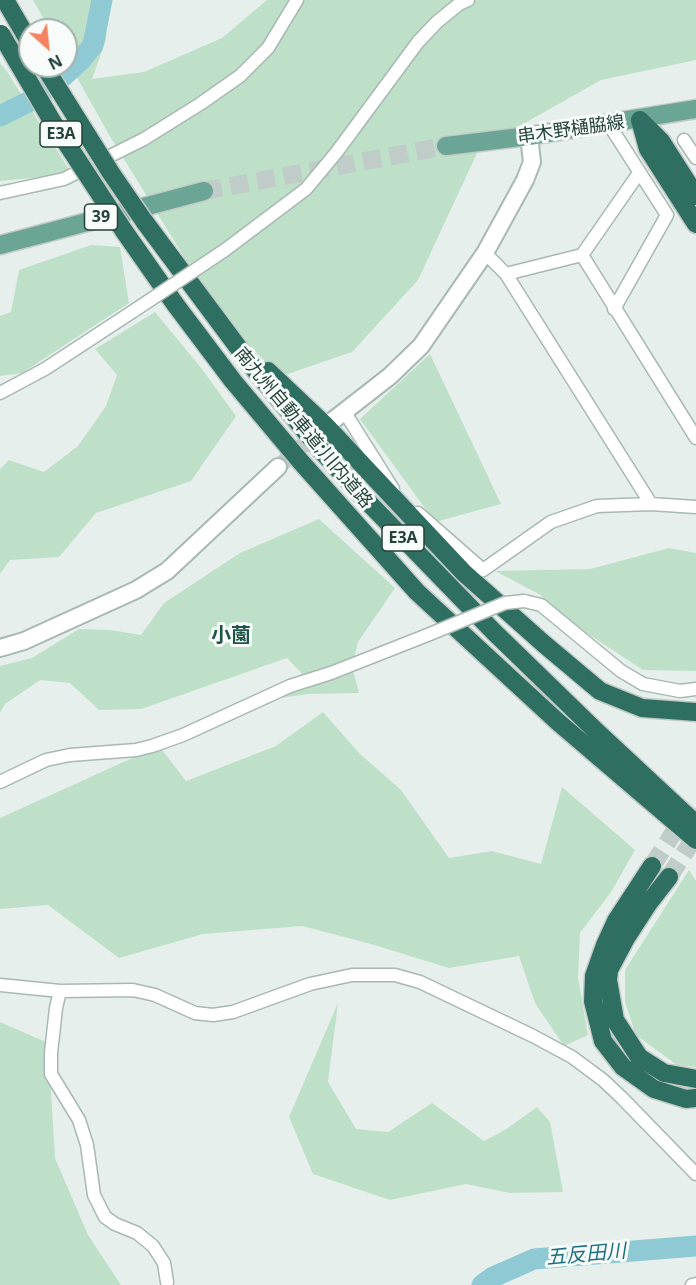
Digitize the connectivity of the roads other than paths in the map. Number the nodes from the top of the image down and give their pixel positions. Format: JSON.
{"nodes":[{"id":1,"x":5,"y":0,"type":"edge"},
{"id":2,"x":297,"y":0,"type":"edge"},
{"id":3,"x":468,"y":0,"type":"edge"},
{"id":4,"x":18,"y":23,"type":"edge"},
{"id":5,"x":1,"y":33,"type":"edge"},
{"id":6,"x":51,"y":78,"type":"edge"},
{"id":7,"x":696,"y":110,"type":"edge"},
{"id":8,"x":640,"y":120,"type":"junction"},
{"id":9,"x":608,"y":123,"type":"junction"},
{"id":10,"x":529,"y":136,"type":"junction"},
{"id":11,"x":684,"y":140,"type":"dead end"},
{"id":12,"x":446,"y":146,"type":"tunnel mouth"},
{"id":13,"x":696,"y":158,"type":"edge"},
{"id":14,"x":639,"y":173,"type":"junction"},
{"id":15,"x":204,"y":191,"type":"tunnel mouth"},
{"id":16,"x":0,"y":193,"type":"edge"},
{"id":17,"x":696,"y":196,"type":"edge"},
{"id":18,"x":696,"y":224,"type":"edge"},
{"id":19,"x":0,"y":244,"type":"edge"},
{"id":20,"x":484,"y":253,"type":"junction"},
{"id":21,"x":582,"y":255,"type":"junction"},
{"id":22,"x":506,"y":274,"type":"junction"},
{"id":23,"x":614,"y":309,"type":"junction"},
{"id":24,"x":219,"y":324,"type":"junction"},
{"id":25,"x":0,"y":393,"type":"edge"},
{"id":26,"x":338,"y":416,"type":"joint"},
{"id":27,"x":696,"y":438,"type":"edge"},
{"id":28,"x":278,"y":467,"type":"tunnel mouth"},
{"id":29,"x":651,"y":504,"type":"junction"},
{"id":30,"x":696,"y":507,"type":"edge"},
{"id":31,"x":0,"y":648,"type":"edge"},
{"id":32,"x":499,"y":669,"type":"junction"},
{"id":33,"x":696,"y":689,"type":"edge"},
{"id":34,"x":696,"y":712,"type":"edge"},
{"id":35,"x":0,"y":782,"type":"edge"},
{"id":36,"x":696,"y":824,"type":"edge"},
{"id":37,"x":696,"y":840,"type":"edge"},
{"id":38,"x":696,"y":850,"type":"edge"},
{"id":39,"x":652,"y":866,"type":"tunnel mouth"},
{"id":40,"x":669,"y":877,"type":"tunnel mouth"},
{"id":41,"x":0,"y":985,"type":"edge"},
{"id":42,"x":60,"y":992,"type":"junction"},
{"id":43,"x":696,"y":1079,"type":"edge"},
{"id":44,"x":696,"y":1098,"type":"edge"},
{"id":45,"x":696,"y":1174,"type":"edge"},
{"id":46,"x":167,"y":1282,"type":"dead end"}],
"edges":[{"from":1,"to":4,"type":"highway"},
{"from":2,"to":16,"type":"street"},
{"from":3,"to":25,"type":"street","bridge":true},
{"from":5,"to":32,"type":"highway","name":"南九州自動車道;川内道路","number":"E3A","bridge":true},
{"from":6,"to":24,"type":"highway","name":"南九州自動車道;川内道路","number":"E3A","bridge":true},
{"from":7,"to":8,"type":"main road","name":"串木野樋脇線"},
{"from":8,"to":9,"type":"main road","name":"串木野樋脇線"},
{"from":8,"to":17,"type":"highway"},
{"from":8,"to":18,"type":"highway"},
{"from":9,"to":10,"type":"main road","name":"串木野樋脇線"},
{"from":9,"to":14,"type":"street"},
{"from":10,"to":12,"type":"main road","name":"串木野樋脇線"},
{"from":10,"to":20,"type":"street"},
{"from":11,"to":13,"type":"street"},
{"from":14,"to":21,"type":"street"},
{"from":14,"to":23,"type":"street"},
{"from":15,"to":19,"type":"main road","number":"39"},
{"from":20,"to":22,"type":"street"},
{"from":20,"to":26,"type":"street"},
{"from":21,"to":22,"type":"street"},
{"from":21,"to":23,"type":"street"},
{"from":22,"to":29,"type":"street"},
{"from":23,"to":27,"type":"street"},
{"from":24,"to":34,"type":"highway"},
{"from":24,"to":36,"type":"highway","name":"南九州自動車道;川内道路","number":"E3A"},
{"from":26,"to":29,"type":"street"},
{"from":28,"to":31,"type":"street"},
{"from":29,"to":30,"type":"street"},
{"from":32,"to":37,"type":"highway","name":"南九州自動車道;川内道路","number":"E3A"},
{"from":32,"to":38,"type":"highway"},
{"from":33,"to":35,"type":"street","bridge":true},
{"from":39,"to":44,"type":"highway"},
{"from":40,"to":43,"type":"highway"},
{"from":41,"to":42,"type":"street"},
{"from":42,"to":45,"type":"street"},
{"from":42,"to":46,"type":"street"}]}
